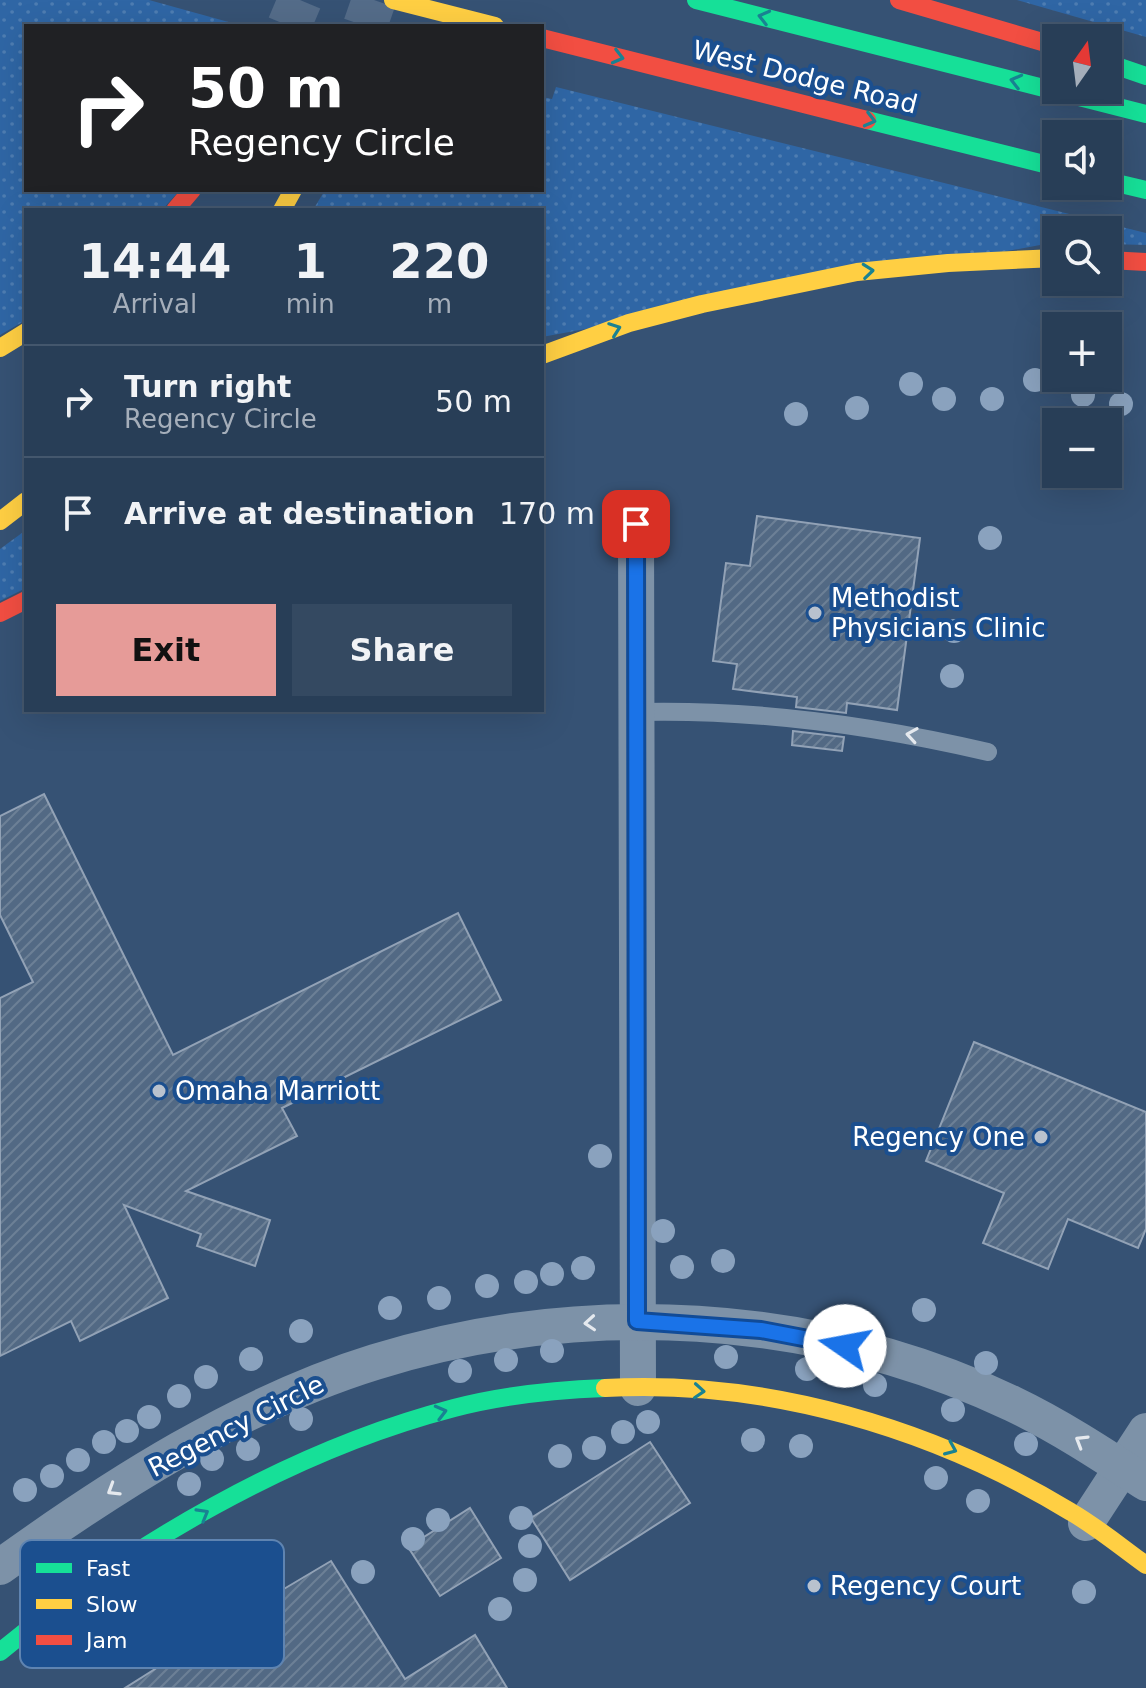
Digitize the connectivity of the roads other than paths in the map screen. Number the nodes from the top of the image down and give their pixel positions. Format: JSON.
{"nodes":[{"id":1,"x":393,"y":0,"type":"edge"},
{"id":2,"x":696,"y":0,"type":"edge"},
{"id":3,"x":899,"y":0,"type":"edge"},
{"id":4,"x":487,"y":24,"type":"edge"},
{"id":5,"x":544,"y":39,"type":"edge"},
{"id":6,"x":1042,"y":42,"type":"edge"},
{"id":7,"x":1122,"y":68,"type":"edge"},
{"id":8,"x":1146,"y":76,"type":"edge"},
{"id":9,"x":1146,"y":114,"type":"edge"},
{"id":10,"x":1042,"y":163,"type":"edge"},
{"id":11,"x":1122,"y":184,"type":"edge"},
{"id":12,"x":1146,"y":190,"type":"edge"},
{"id":13,"x":190,"y":192,"type":"edge"},
{"id":14,"x":177,"y":208,"type":"edge"},
{"id":15,"x":1042,"y":259,"type":"edge"},
{"id":16,"x":1122,"y":261,"type":"edge"},
{"id":17,"x":1146,"y":262,"type":"edge"},
{"id":18,"x":24,"y":333,"type":"edge"},
{"id":19,"x":0,"y":348,"type":"edge"},
{"id":20,"x":544,"y":354,"type":"edge"},
{"id":21,"x":24,"y":503,"type":"edge"},
{"id":22,"x":0,"y":521,"type":"edge"},
{"id":23,"x":636,"y":524,"type":"dead end"},
{"id":24,"x":24,"y":601,"type":"edge"},
{"id":25,"x":0,"y":613,"type":"edge"},
{"id":26,"x":636,"y":712,"type":"junction"},
{"id":27,"x":988,"y":752,"type":"dead end"},
{"id":28,"x":637,"y":1321,"type":"junction"},
{"id":29,"x":638,"y":1388,"type":"junction"},
{"id":30,"x":1146,"y":1431,"type":"edge"},
{"id":31,"x":1134,"y":1475,"type":"edge"},
{"id":32,"x":1086,"y":1523,"type":"junction"},
{"id":33,"x":40,"y":1540,"type":"edge"},
{"id":34,"x":159,"y":1540,"type":"edge"},
{"id":35,"x":20,"y":1553,"type":"edge"},
{"id":36,"x":1146,"y":1565,"type":"edge"},
{"id":37,"x":0,"y":1567,"type":"edge"},
{"id":38,"x":20,"y":1637,"type":"edge"},
{"id":39,"x":0,"y":1652,"type":"edge"}],
"edges":[{"from":1,"to":4,"type":"main road"},
{"from":9,"to":2,"type":"main road","name":"West Dodge Road","one_way":true},
{"from":3,"to":6,"type":"main road"},
{"from":5,"to":10,"type":"main road","name":"West Dodge Road","one_way":true},
{"from":7,"to":8,"type":"main road"},
{"from":11,"to":12,"type":"main road"},
{"from":13,"to":14,"type":"main road"},
{"from":20,"to":15,"type":"main road","one_way":true},
{"from":16,"to":17,"type":"main road"},
{"from":18,"to":19,"type":"main road"},
{"from":21,"to":22,"type":"main road"},
{"from":23,"to":26,"type":"street"},
{"from":24,"to":25,"type":"main road"},
{"from":27,"to":26,"type":"lane","one_way":true},
{"from":26,"to":28,"type":"street"},
{"from":28,"to":29,"type":"street"},
{"from":31,"to":28,"type":"street","name":"Regency Circle","one_way":true},
{"from":28,"to":33,"type":"street","name":"Regency Circle","one_way":true},
{"from":29,"to":32,"type":"main road","one_way":true},
{"from":34,"to":29,"type":"main road","one_way":true},
{"from":30,"to":31,"type":"street"},
{"from":31,"to":32,"type":"street"},
{"from":32,"to":36,"type":"main road"},
{"from":35,"to":37,"type":"street","name":"Regency Circle","one_way":true},
{"from":39,"to":38,"type":"main road","one_way":true}]}
